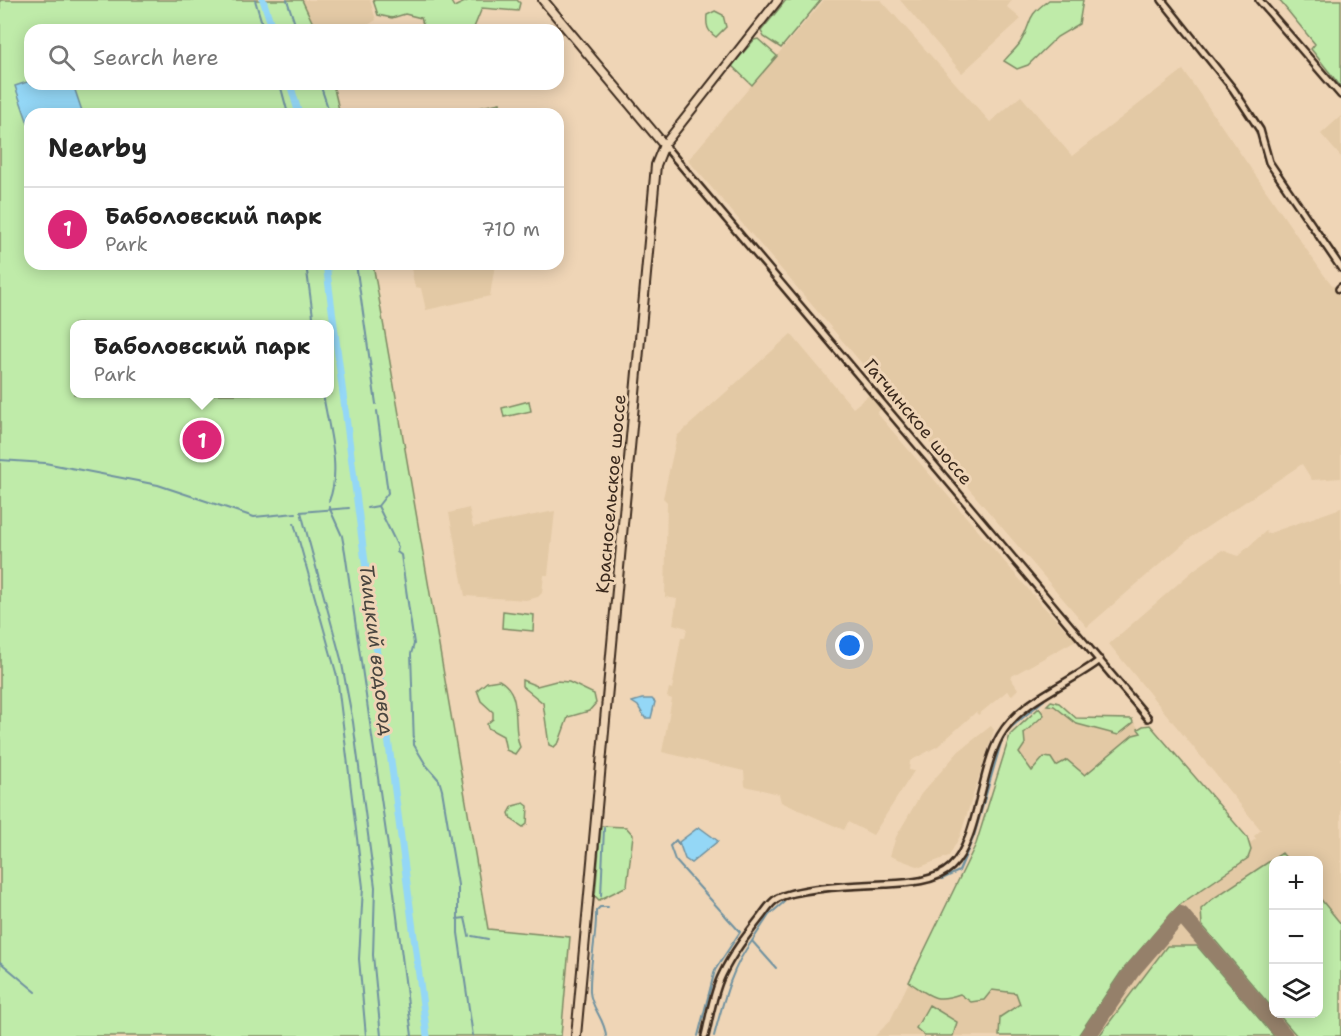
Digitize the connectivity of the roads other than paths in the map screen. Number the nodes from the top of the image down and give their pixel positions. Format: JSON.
{"nodes":[{"id":1,"x":778,"y":0,"type":"edge"},
{"id":2,"x":1162,"y":0,"type":"edge"},
{"id":3,"x":1259,"y":0,"type":"edge"},
{"id":4,"x":548,"y":2,"type":"edge"},
{"id":5,"x":1341,"y":95,"type":"edge"},
{"id":6,"x":664,"y":145,"type":"junction"},
{"id":7,"x":1341,"y":268,"type":"edge"},
{"id":8,"x":1100,"y":660,"type":"junction"},
{"id":9,"x":1148,"y":718,"type":"dead end"},
{"id":10,"x":576,"y":1036,"type":"edge"},
{"id":11,"x":705,"y":1036,"type":"edge"}],
"edges":[{"from":1,"to":6,"type":"street"},
{"from":2,"to":7,"type":"street"},
{"from":3,"to":5,"type":"street"},
{"from":4,"to":6,"type":"main road"},
{"from":6,"to":8,"type":"street","name":"Гатчинское шоссе"},
{"from":6,"to":10,"type":"main road","name":"Красносельское шоссе"},
{"from":8,"to":9,"type":"street","name":"Гатчинское шоссе"},
{"from":8,"to":11,"type":"street"}]}
